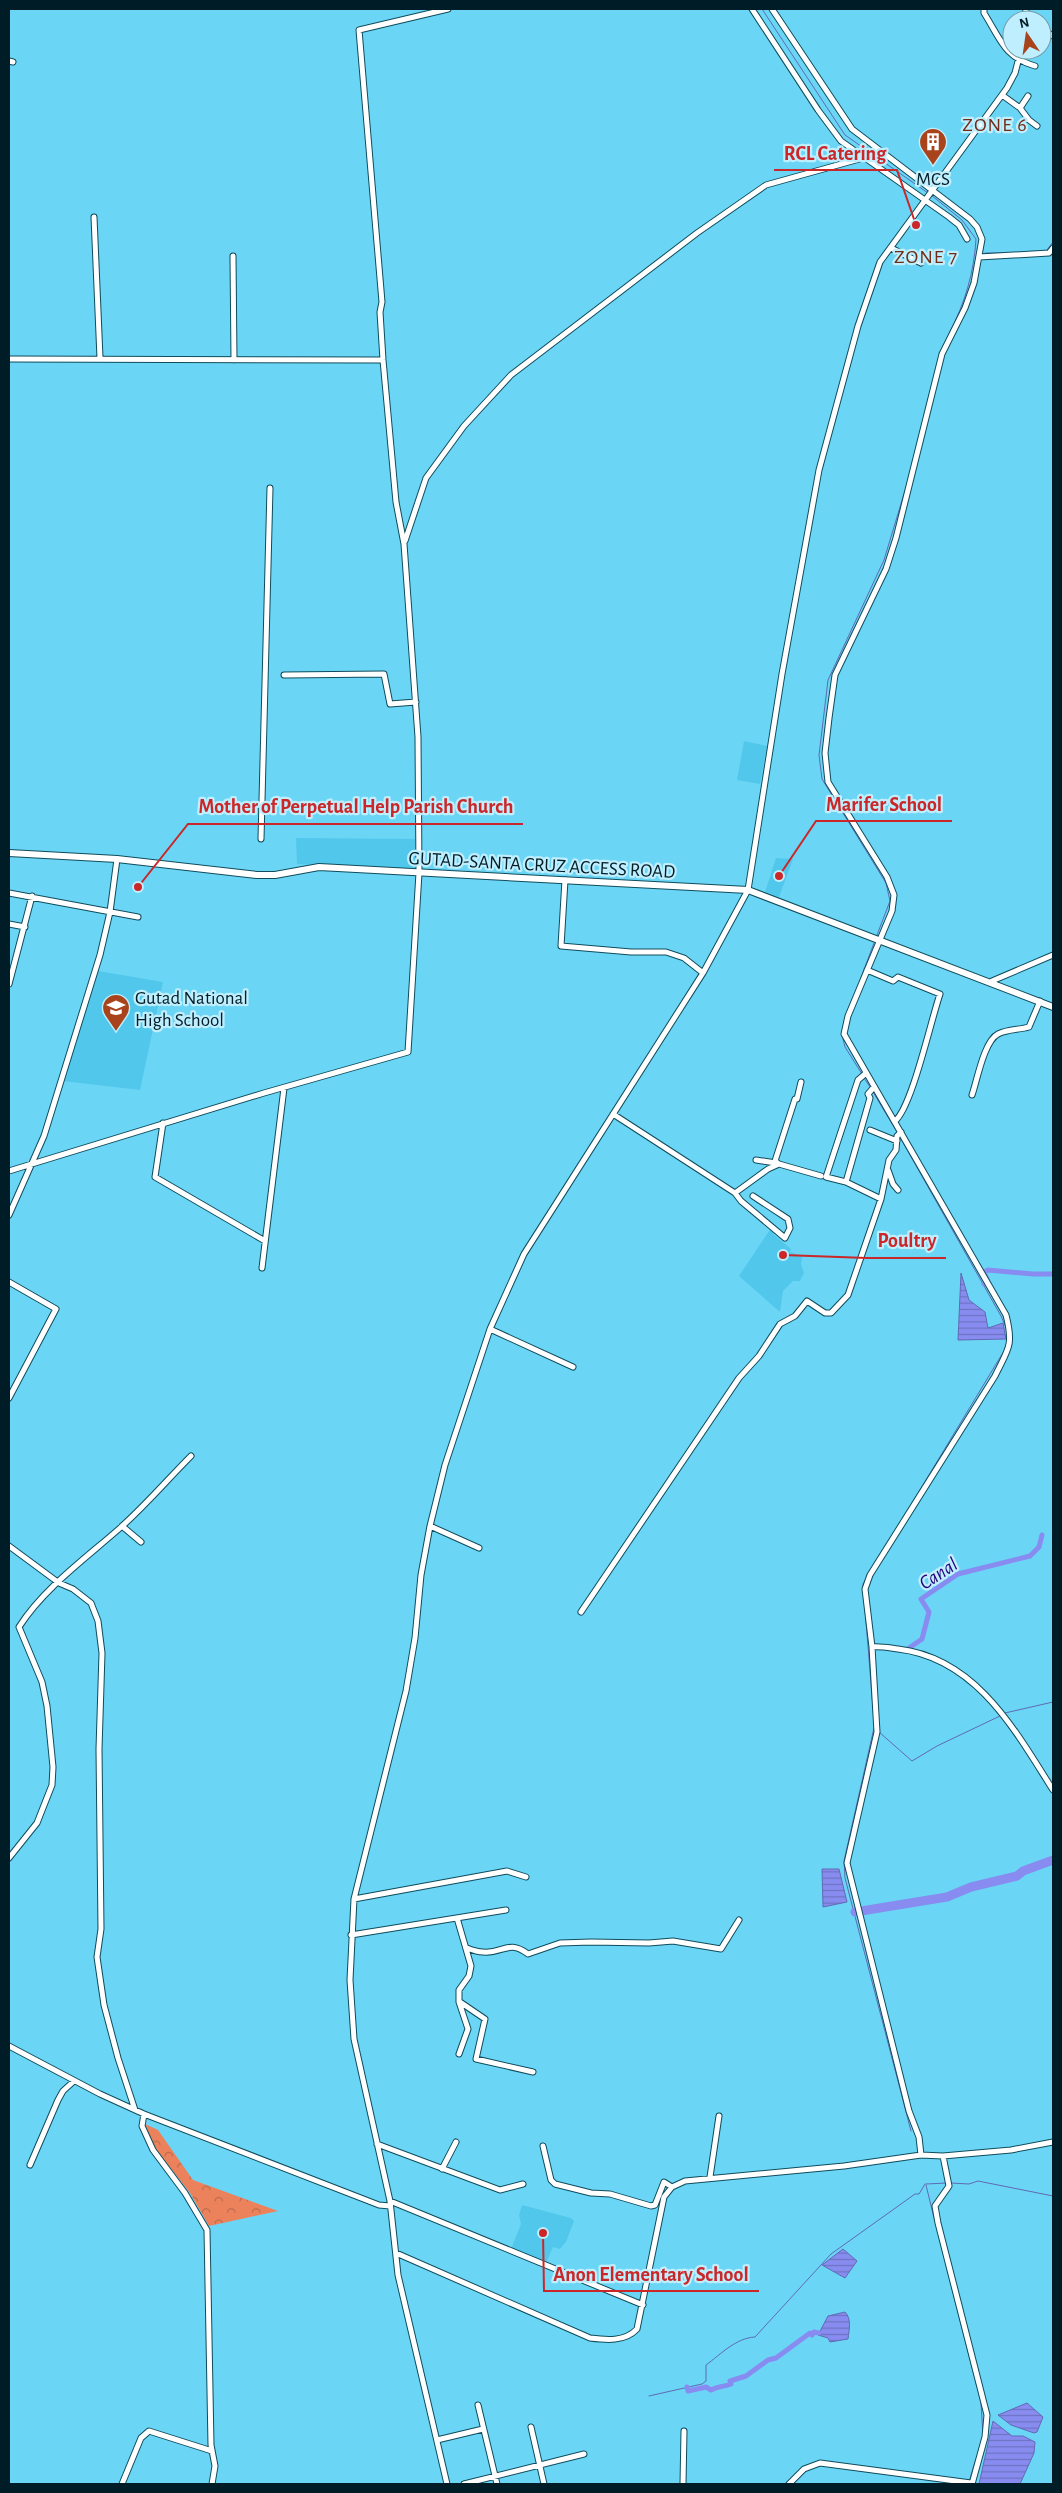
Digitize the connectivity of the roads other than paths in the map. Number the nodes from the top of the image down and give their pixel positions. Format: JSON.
{"nodes":[{"id":1,"x":448,"y":9,"type":"edge"},
{"id":2,"x":752,"y":9,"type":"edge"},
{"id":3,"x":772,"y":9,"type":"edge"},
{"id":4,"x":984,"y":9,"type":"edge"},
{"id":5,"x":1019,"y":61,"type":"junction"},
{"id":6,"x":1035,"y":66,"type":"dead end"},
{"id":7,"x":1002,"y":95,"type":"junction"},
{"id":8,"x":1028,"y":96,"type":"dead end"},
{"id":9,"x":1020,"y":108,"type":"junction"},
{"id":10,"x":1037,"y":126,"type":"dead end"},
{"id":11,"x":863,"y":158,"type":"junction"},
{"id":12,"x":929,"y":194,"type":"junction"},
{"id":13,"x":94,"y":217,"type":"dead end"},
{"id":14,"x":967,"y":239,"type":"dead end"},
{"id":15,"x":891,"y":248,"type":"junction"},
{"id":16,"x":1053,"y":248,"type":"edge"},
{"id":17,"x":233,"y":256,"type":"dead end"},
{"id":18,"x":979,"y":257,"type":"junction"},
{"id":19,"x":921,"y":263,"type":"dead end"},
{"id":20,"x":100,"y":358,"type":"junction"},
{"id":21,"x":9,"y":359,"type":"edge"},
{"id":22,"x":234,"y":360,"type":"junction"},
{"id":23,"x":383,"y":360,"type":"junction"},
{"id":24,"x":270,"y":488,"type":"dead end"},
{"id":25,"x":404,"y":544,"type":"junction"},
{"id":26,"x":284,"y":675,"type":"dead end"},
{"id":27,"x":416,"y":702,"type":"junction"},
{"id":28,"x":261,"y":839,"type":"dead end"},
{"id":29,"x":9,"y":853,"type":"edge"},
{"id":30,"x":116,"y":859,"type":"junction"},
{"id":31,"x":419,"y":873,"type":"junction"},
{"id":32,"x":565,"y":880,"type":"junction"},
{"id":33,"x":748,"y":890,"type":"junction"},
{"id":34,"x":9,"y":893,"type":"edge"},
{"id":35,"x":32,"y":896,"type":"junction"},
{"id":36,"x":110,"y":912,"type":"junction"},
{"id":37,"x":138,"y":917,"type":"dead end"},
{"id":38,"x":9,"y":924,"type":"edge"},
{"id":39,"x":25,"y":927,"type":"junction"},
{"id":40,"x":878,"y":939,"type":"junction"},
{"id":41,"x":1053,"y":955,"type":"edge"},
{"id":42,"x":867,"y":970,"type":"junction"},
{"id":43,"x":703,"y":973,"type":"junction"},
{"id":44,"x":992,"y":981,"type":"junction"},
{"id":45,"x":9,"y":984,"type":"edge"},
{"id":46,"x":1040,"y":1002,"type":"junction"},
{"id":47,"x":1053,"y":1007,"type":"edge"},
{"id":48,"x":865,"y":1074,"type":"junction"},
{"id":49,"x":801,"y":1082,"type":"dead end"},
{"id":50,"x":874,"y":1087,"type":"junction"},
{"id":51,"x":284,"y":1088,"type":"junction"},
{"id":52,"x":972,"y":1095,"type":"dead end"},
{"id":53,"x":613,"y":1114,"type":"junction"},
{"id":54,"x":895,"y":1121,"type":"junction"},
{"id":55,"x":163,"y":1123,"type":"junction"},
{"id":56,"x":870,"y":1130,"type":"dead end"},
{"id":57,"x":901,"y":1132,"type":"junction"},
{"id":58,"x":897,"y":1141,"type":"junction"},
{"id":59,"x":756,"y":1160,"type":"dead end"},
{"id":60,"x":33,"y":1164,"type":"junction"},
{"id":61,"x":779,"y":1164,"type":"junction"},
{"id":62,"x":887,"y":1170,"type":"junction"},
{"id":63,"x":9,"y":1171,"type":"edge"},
{"id":64,"x":821,"y":1176,"type":"dead end"},
{"id":65,"x":846,"y":1182,"type":"junction"},
{"id":66,"x":898,"y":1190,"type":"dead end"},
{"id":67,"x":735,"y":1193,"type":"junction"},
{"id":68,"x":753,"y":1196,"type":"dead end"},
{"id":69,"x":881,"y":1199,"type":"junction"},
{"id":70,"x":9,"y":1215,"type":"edge"},
{"id":71,"x":265,"y":1241,"type":"junction"},
{"id":72,"x":262,"y":1268,"type":"dead end"},
{"id":73,"x":9,"y":1282,"type":"edge"},
{"id":74,"x":490,"y":1329,"type":"junction"},
{"id":75,"x":573,"y":1367,"type":"dead end"},
{"id":76,"x":9,"y":1398,"type":"edge"},
{"id":77,"x":191,"y":1456,"type":"dead end"},
{"id":78,"x":122,"y":1526,"type":"junction"},
{"id":79,"x":430,"y":1526,"type":"junction"},
{"id":80,"x":141,"y":1542,"type":"dead end"},
{"id":81,"x":9,"y":1546,"type":"edge"},
{"id":82,"x":479,"y":1548,"type":"dead end"},
{"id":83,"x":59,"y":1583,"type":"junction"},
{"id":84,"x":581,"y":1612,"type":"dead end"},
{"id":85,"x":872,"y":1647,"type":"junction"},
{"id":86,"x":1053,"y":1790,"type":"edge"},
{"id":87,"x":9,"y":1858,"type":"edge"},
{"id":88,"x":526,"y":1877,"type":"dead end"},
{"id":89,"x":354,"y":1899,"type":"junction"},
{"id":90,"x":506,"y":1910,"type":"dead end"},
{"id":91,"x":457,"y":1918,"type":"junction"},
{"id":92,"x":740,"y":1920,"type":"dead end"},
{"id":93,"x":351,"y":1935,"type":"junction"},
{"id":94,"x":467,"y":1948,"type":"junction"},
{"id":95,"x":459,"y":2002,"type":"junction"},
{"id":96,"x":9,"y":2046,"type":"edge"},
{"id":97,"x":459,"y":2054,"type":"dead end"},
{"id":98,"x":533,"y":2072,"type":"dead end"},
{"id":99,"x":74,"y":2080,"type":"junction"},
{"id":100,"x":133,"y":2109,"type":"junction"},
{"id":101,"x":144,"y":2114,"type":"junction"},
{"id":102,"x":719,"y":2116,"type":"dead end"},
{"id":103,"x":456,"y":2142,"type":"dead end"},
{"id":104,"x":1053,"y":2142,"type":"edge"},
{"id":105,"x":377,"y":2144,"type":"junction"},
{"id":106,"x":544,"y":2146,"type":"dead end"},
{"id":107,"x":921,"y":2155,"type":"junction"},
{"id":108,"x":943,"y":2156,"type":"junction"},
{"id":109,"x":30,"y":2165,"type":"dead end"},
{"id":110,"x":442,"y":2169,"type":"junction"},
{"id":111,"x":710,"y":2177,"type":"junction"},
{"id":112,"x":523,"y":2184,"type":"dead end"},
{"id":113,"x":672,"y":2187,"type":"junction"},
{"id":114,"x":390,"y":2204,"type":"junction"},
{"id":115,"x":396,"y":2253,"type":"junction"},
{"id":116,"x":643,"y":2305,"type":"junction"},
{"id":117,"x":478,"y":2405,"type":"dead end"},
{"id":118,"x":531,"y":2427,"type":"dead end"},
{"id":119,"x":483,"y":2429,"type":"junction"},
{"id":120,"x":684,"y":2432,"type":"dead end"},
{"id":121,"x":437,"y":2440,"type":"junction"},
{"id":122,"x":212,"y":2451,"type":"junction"},
{"id":123,"x":584,"y":2454,"type":"dead end"},
{"id":124,"x":538,"y":2465,"type":"junction"},
{"id":125,"x":495,"y":2475,"type":"junction"},
{"id":126,"x":966,"y":2483,"type":"edge"},
{"id":127,"x":122,"y":2484,"type":"edge"},
{"id":128,"x":212,"y":2484,"type":"edge"},
{"id":129,"x":447,"y":2484,"type":"edge"},
{"id":130,"x":464,"y":2484,"type":"edge"},
{"id":131,"x":497,"y":2484,"type":"edge"},
{"id":132,"x":544,"y":2484,"type":"edge"},
{"id":133,"x":683,"y":2484,"type":"edge"},
{"id":134,"x":789,"y":2484,"type":"edge"}],
"edges":[{"from":1,"to":23,"type":"street"},
{"from":2,"to":11,"type":"street"},
{"from":3,"to":12,"type":"street"},
{"from":4,"to":5,"type":"street"},
{"from":5,"to":6,"type":"street"},
{"from":5,"to":7,"type":"street"},
{"from":7,"to":9,"type":"street"},
{"from":7,"to":12,"type":"street"},
{"from":8,"to":9,"type":"street"},
{"from":9,"to":10,"type":"street"},
{"from":11,"to":12,"type":"street"},
{"from":11,"to":25,"type":"street"},
{"from":12,"to":14,"type":"street"},
{"from":12,"to":15,"type":"street"},
{"from":12,"to":18,"type":"street"},
{"from":13,"to":20,"type":"street"},
{"from":15,"to":19,"type":"street"},
{"from":15,"to":33,"type":"street"},
{"from":16,"to":18,"type":"street"},
{"from":17,"to":22,"type":"street"},
{"from":18,"to":40,"type":"street"},
{"from":20,"to":21,"type":"street"},
{"from":20,"to":22,"type":"street"},
{"from":22,"to":23,"type":"street"},
{"from":23,"to":25,"type":"street"},
{"from":24,"to":28,"type":"street"},
{"from":25,"to":27,"type":"street"},
{"from":26,"to":27,"type":"street"},
{"from":27,"to":31,"type":"street"},
{"from":29,"to":30,"type":"main road","name":"GUTAD-SANTA CRUZ ACCESS ROAD"},
{"from":30,"to":31,"type":"main road","name":"GUTAD-SANTA CRUZ ACCESS ROAD"},
{"from":30,"to":36,"type":"street"},
{"from":31,"to":32,"type":"main road","name":"GUTAD-SANTA CRUZ ACCESS ROAD"},
{"from":31,"to":51,"type":"street"},
{"from":32,"to":33,"type":"main road","name":"GUTAD-SANTA CRUZ ACCESS ROAD"},
{"from":32,"to":43,"type":"street"},
{"from":33,"to":40,"type":"main road","name":"GUTAD-SANTA CRUZ ACCESS ROAD"},
{"from":33,"to":43,"type":"street"},
{"from":34,"to":35,"type":"street"},
{"from":35,"to":36,"type":"street"},
{"from":35,"to":39,"type":"street"},
{"from":36,"to":37,"type":"street"},
{"from":36,"to":60,"type":"street"},
{"from":38,"to":39,"type":"street"},
{"from":39,"to":45,"type":"street"},
{"from":40,"to":42,"type":"street"},
{"from":40,"to":44,"type":"main road","name":"GUTAD-SANTA CRUZ ACCESS ROAD"},
{"from":41,"to":44,"type":"street"},
{"from":42,"to":48,"type":"street"},
{"from":42,"to":54,"type":"street"},
{"from":43,"to":53,"type":"street"},
{"from":44,"to":46,"type":"main road","name":"GUTAD-SANTA CRUZ ACCESS ROAD"},
{"from":46,"to":47,"type":"main road","name":"GUTAD-SANTA CRUZ ACCESS ROAD"},
{"from":46,"to":52,"type":"street"},
{"from":48,"to":50,"type":"street"},
{"from":48,"to":65,"type":"street"},
{"from":49,"to":61,"type":"street"},
{"from":50,"to":54,"type":"street"},
{"from":50,"to":65,"type":"street"},
{"from":51,"to":55,"type":"street"},
{"from":51,"to":71,"type":"street"},
{"from":53,"to":67,"type":"street"},
{"from":53,"to":74,"type":"street"},
{"from":54,"to":57,"type":"street"},
{"from":55,"to":60,"type":"street"},
{"from":55,"to":71,"type":"street"},
{"from":56,"to":58,"type":"street"},
{"from":57,"to":58,"type":"street"},
{"from":57,"to":85,"type":"street"},
{"from":58,"to":62,"type":"street"},
{"from":59,"to":61,"type":"street"},
{"from":60,"to":63,"type":"street"},
{"from":60,"to":70,"type":"street"},
{"from":61,"to":64,"type":"street"},
{"from":61,"to":67,"type":"street"},
{"from":62,"to":66,"type":"street"},
{"from":62,"to":69,"type":"street"},
{"from":65,"to":69,"type":"street"},
{"from":67,"to":68,"type":"street"},
{"from":69,"to":84,"type":"street"},
{"from":71,"to":72,"type":"street"},
{"from":73,"to":76,"type":"street"},
{"from":74,"to":75,"type":"street"},
{"from":74,"to":79,"type":"street"},
{"from":77,"to":78,"type":"street"},
{"from":78,"to":80,"type":"street"},
{"from":78,"to":83,"type":"street"},
{"from":79,"to":82,"type":"street"},
{"from":79,"to":89,"type":"street"},
{"from":81,"to":83,"type":"street"},
{"from":83,"to":87,"type":"street"},
{"from":83,"to":100,"type":"street"},
{"from":85,"to":86,"type":"street"},
{"from":85,"to":107,"type":"street"},
{"from":88,"to":89,"type":"street"},
{"from":89,"to":93,"type":"street"},
{"from":90,"to":91,"type":"street"},
{"from":91,"to":93,"type":"street"},
{"from":91,"to":94,"type":"street"},
{"from":92,"to":94,"type":"street"},
{"from":93,"to":105,"type":"street"},
{"from":94,"to":95,"type":"street"},
{"from":95,"to":97,"type":"street"},
{"from":95,"to":98,"type":"street"},
{"from":96,"to":99,"type":"street"},
{"from":99,"to":100,"type":"street"},
{"from":99,"to":109,"type":"street"},
{"from":100,"to":101,"type":"street"},
{"from":101,"to":114,"type":"street"},
{"from":101,"to":122,"type":"street"},
{"from":102,"to":111,"type":"street"},
{"from":103,"to":110,"type":"street"},
{"from":104,"to":108,"type":"street"},
{"from":105,"to":110,"type":"street"},
{"from":105,"to":114,"type":"street"},
{"from":106,"to":113,"type":"street"},
{"from":107,"to":108,"type":"street"},
{"from":107,"to":111,"type":"street"},
{"from":108,"to":126,"type":"street"},
{"from":110,"to":112,"type":"street"},
{"from":111,"to":113,"type":"street"},
{"from":113,"to":116,"type":"street"},
{"from":114,"to":115,"type":"street"},
{"from":114,"to":116,"type":"street"},
{"from":115,"to":116,"type":"street"},
{"from":115,"to":121,"type":"street"},
{"from":117,"to":119,"type":"street"},
{"from":118,"to":124,"type":"street"},
{"from":119,"to":121,"type":"street"},
{"from":119,"to":125,"type":"street"},
{"from":120,"to":133,"type":"street"},
{"from":121,"to":129,"type":"street"},
{"from":122,"to":127,"type":"street"},
{"from":122,"to":128,"type":"street"},
{"from":123,"to":124,"type":"street"},
{"from":124,"to":125,"type":"street"},
{"from":124,"to":132,"type":"street"},
{"from":125,"to":130,"type":"street"},
{"from":125,"to":131,"type":"street"},
{"from":126,"to":134,"type":"street"}]}
